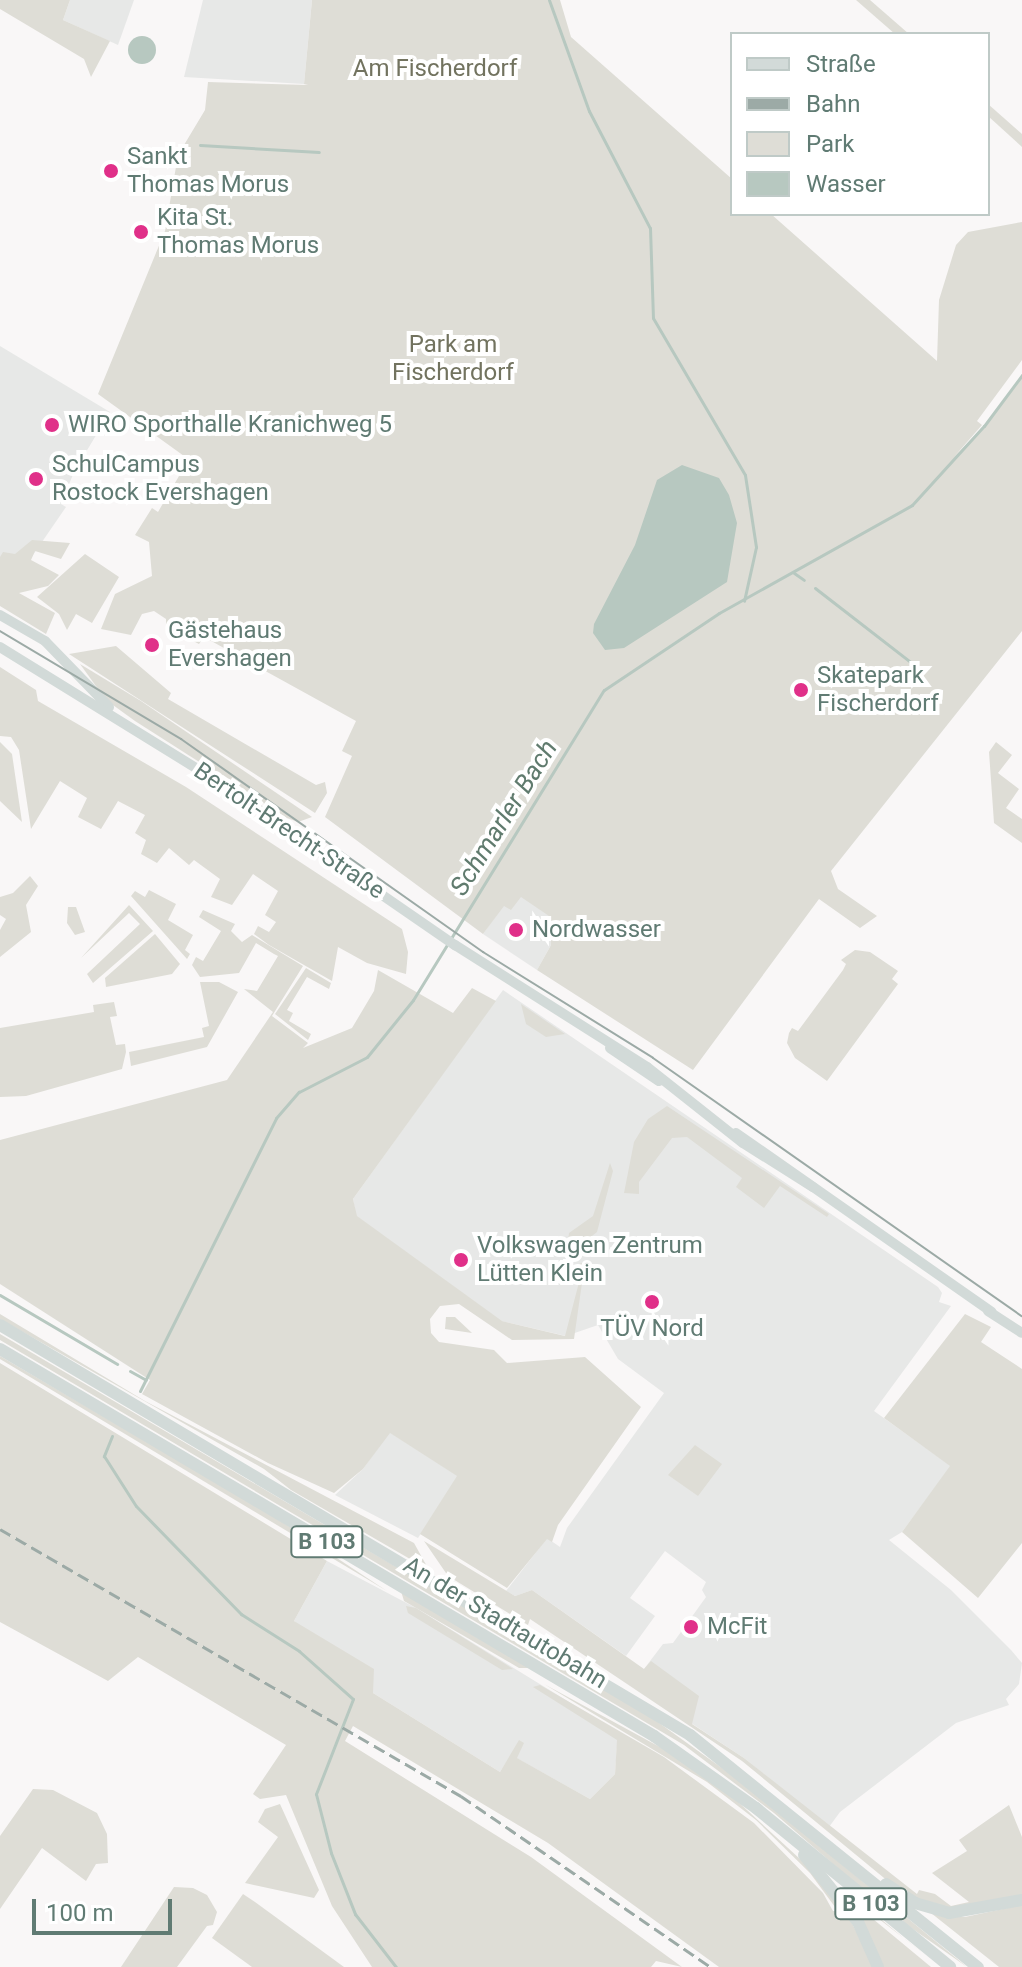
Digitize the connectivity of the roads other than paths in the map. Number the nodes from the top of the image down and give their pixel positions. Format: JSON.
{"nodes":[{"id":1,"x":0,"y":615,"type":"edge"},
{"id":2,"x":0,"y":647,"type":"edge"},
{"id":3,"x":122,"y":719,"type":"junction"},
{"id":4,"x":0,"y":1325,"type":"edge"},
{"id":5,"x":1022,"y":1333,"type":"edge"},
{"id":6,"x":0,"y":1349,"type":"edge"},
{"id":7,"x":794,"y":1839,"type":"junction"},
{"id":8,"x":840,"y":1854,"type":"junction"},
{"id":9,"x":1022,"y":1900,"type":"edge"},
{"id":10,"x":878,"y":1967,"type":"edge"},
{"id":11,"x":950,"y":1967,"type":"edge"},
{"id":12,"x":978,"y":1967,"type":"edge"}],
"edges":[{"from":1,"to":3,"type":"main road","name":"Bertolt-Brecht-Straße"},
{"from":2,"to":3,"type":"main road","name":"Bertolt-Brecht-Straße"},
{"from":3,"to":5,"type":"main road","name":"Bertolt-Brecht-Straße"},
{"from":4,"to":8,"type":"highway","name":"An der Stadtautobahn","number":"B 103"},
{"from":6,"to":7,"type":"highway","name":"An der Stadtautobahn","number":"B 103"},
{"from":7,"to":10,"type":"highway"},
{"from":7,"to":11,"type":"highway","name":"An der Stadtautobahn","number":"B 103"},
{"from":8,"to":9,"type":"highway"},
{"from":8,"to":12,"type":"highway","name":"An der Stadtautobahn","number":"B 103"}]}
